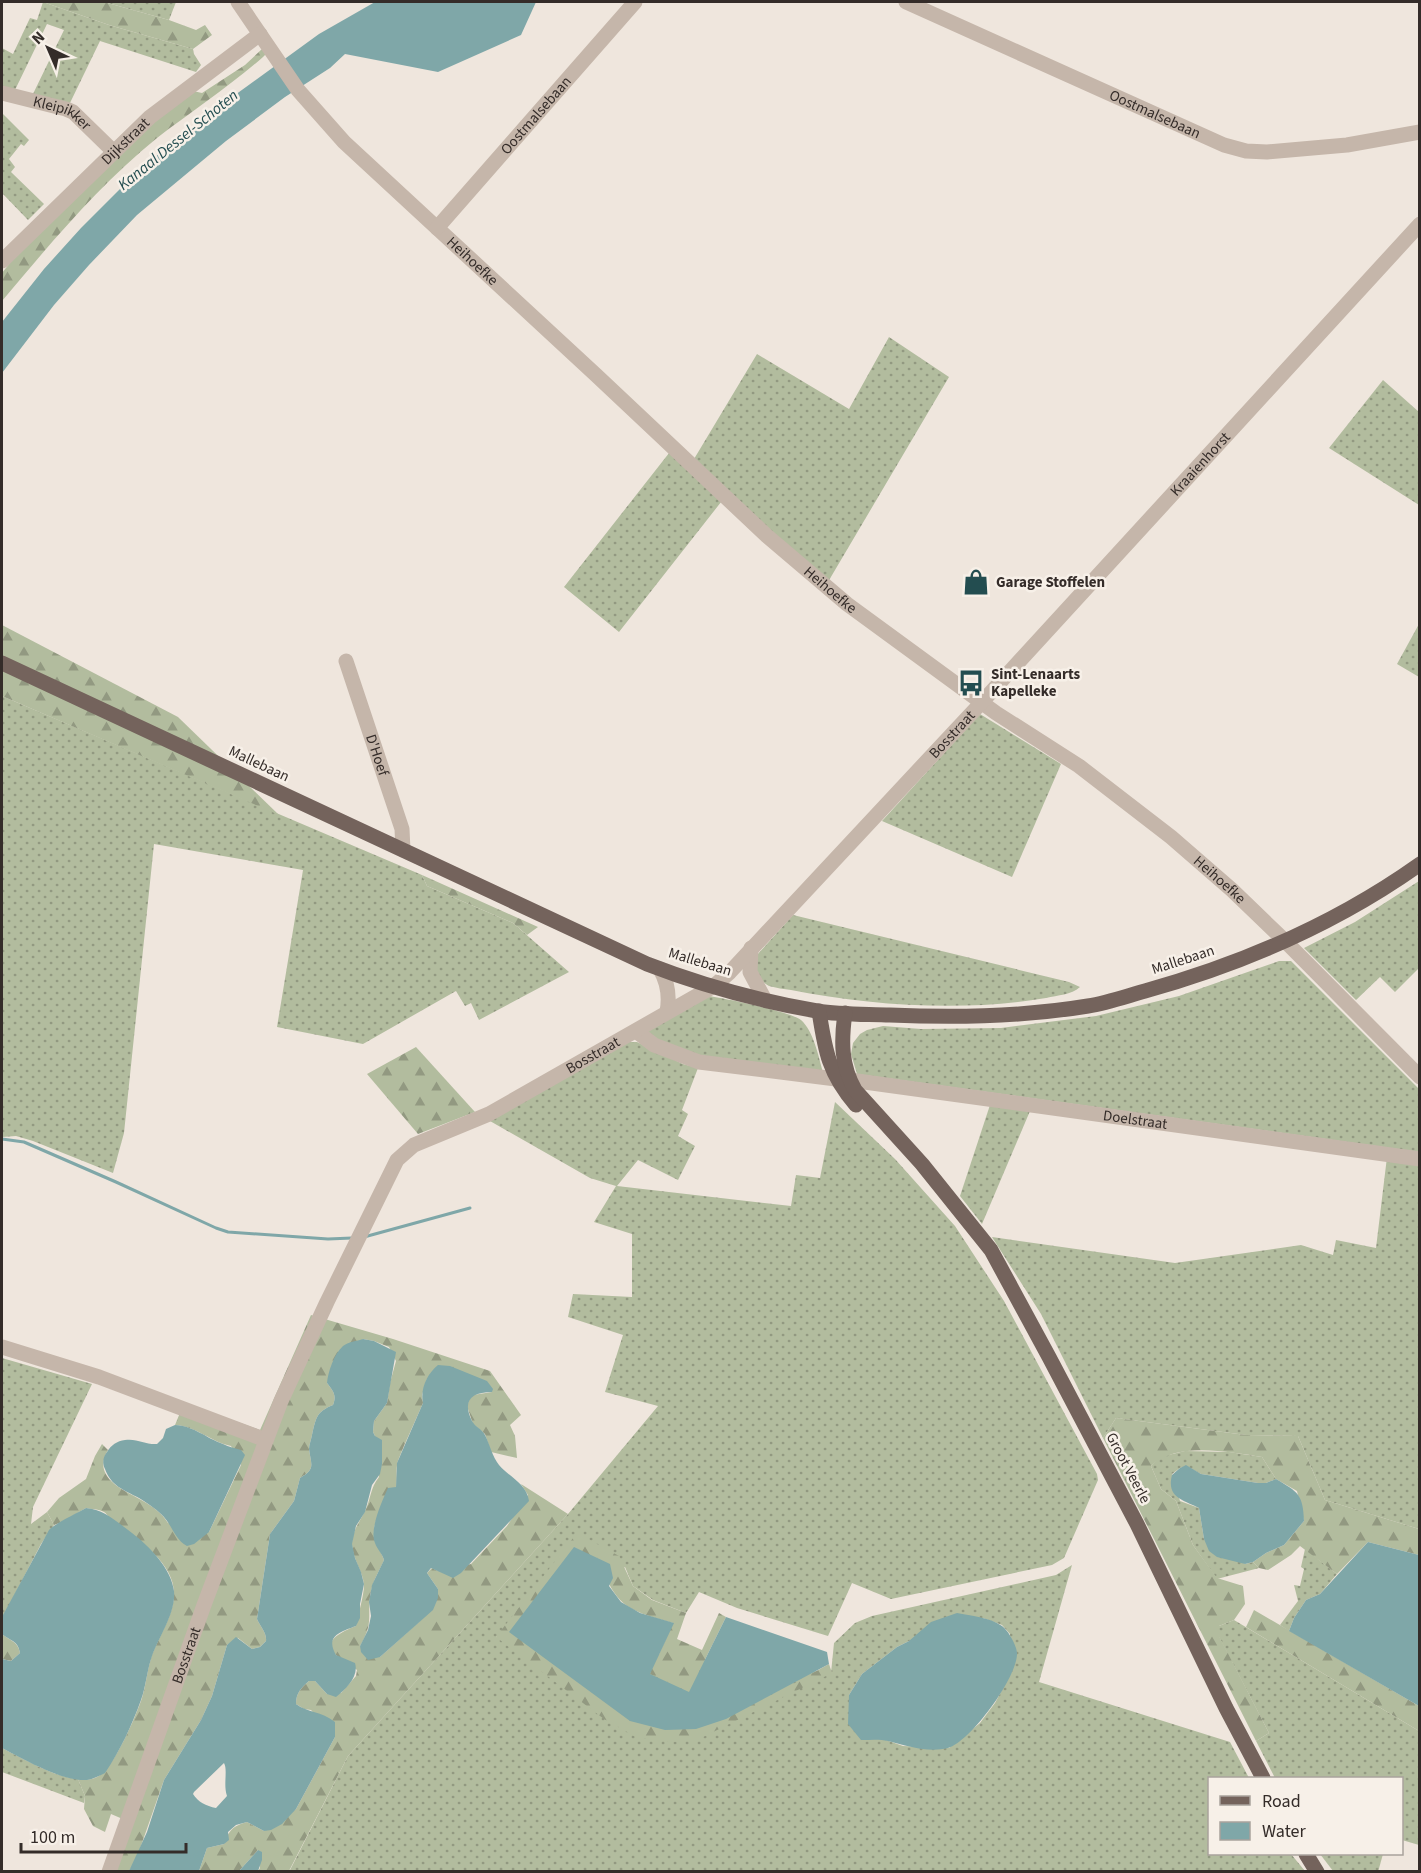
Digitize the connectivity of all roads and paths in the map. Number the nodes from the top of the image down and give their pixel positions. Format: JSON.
{"nodes":[{"id":1,"x":238,"y":2,"type":"edge"},
{"id":2,"x":635,"y":2,"type":"edge"},
{"id":3,"x":906,"y":2,"type":"edge"},
{"id":4,"x":260,"y":34,"type":"junction"},
{"id":5,"x":2,"y":93,"type":"edge"},
{"id":6,"x":1419,"y":132,"type":"edge"},
{"id":7,"x":113,"y":151,"type":"junction"},
{"id":8,"x":1419,"y":226,"type":"edge"},
{"id":9,"x":437,"y":228,"type":"junction"},
{"id":10,"x":2,"y":261,"type":"edge"},
{"id":11,"x":346,"y":661,"type":"dead end"},
{"id":12,"x":2,"y":663,"type":"edge"},
{"id":13,"x":982,"y":702,"type":"junction"},
{"id":14,"x":403,"y":850,"type":"junction"},
{"id":15,"x":1419,"y":864,"type":"edge"},
{"id":16,"x":1285,"y":941,"type":"junction"},
{"id":17,"x":751,"y":948,"type":"junction"},
{"id":18,"x":660,"y":969,"type":"junction"},
{"id":19,"x":714,"y":986,"type":"junction"},
{"id":20,"x":765,"y":1000,"type":"junction"},
{"id":21,"x":819,"y":1011,"type":"junction"},
{"id":22,"x":667,"y":1012,"type":"junction"},
{"id":23,"x":845,"y":1013,"type":"junction"},
{"id":24,"x":636,"y":1031,"type":"junction"},
{"id":25,"x":1419,"y":1077,"type":"edge"},
{"id":26,"x":843,"y":1080,"type":"junction"},
{"id":27,"x":1419,"y":1159,"type":"edge"},
{"id":28,"x":2,"y":1347,"type":"edge"},
{"id":29,"x":266,"y":1440,"type":"junction"},
{"id":30,"x":1262,"y":1777,"type":"edge"},
{"id":31,"x":1307,"y":1855,"type":"edge"},
{"id":32,"x":109,"y":1872,"type":"edge"},
{"id":33,"x":1317,"y":1872,"type":"edge"}],
"edges":[{"from":1,"to":4,"type":"street","name":"Heihoefke"},
{"from":2,"to":9,"type":"street","name":"Oostmalsebaan"},
{"from":3,"to":6,"type":"street","name":"Oostmalsebaan"},
{"from":4,"to":7,"type":"street","name":"Dijkstraat"},
{"from":4,"to":9,"type":"street","name":"Heihoefke"},
{"from":5,"to":7,"type":"street","name":"Kleipikker"},
{"from":7,"to":10,"type":"street","name":"Dijkstraat"},
{"from":8,"to":13,"type":"street","name":"Kraaienhorst"},
{"from":9,"to":13,"type":"street","name":"Heihoefke"},
{"from":11,"to":14,"type":"street","name":"D'Hoef"},
{"from":12,"to":14,"type":"main road","name":"Mallebaan"},
{"from":13,"to":16,"type":"street","name":"Heihoefke"},
{"from":13,"to":17,"type":"street","name":"Bosstraat"},
{"from":14,"to":18,"type":"main road","name":"Mallebaan"},
{"from":15,"to":16,"type":"main road","name":"Mallebaan"},
{"from":16,"to":23,"type":"main road","name":"Mallebaan"},
{"from":16,"to":25,"type":"street","name":"Heihoefke"},
{"from":17,"to":19,"type":"street","name":"Bosstraat"},
{"from":17,"to":20,"type":"street"},
{"from":18,"to":19,"type":"main road","name":"Mallebaan"},
{"from":18,"to":22,"type":"street"},
{"from":19,"to":20,"type":"main road","name":"Mallebaan"},
{"from":19,"to":22,"type":"street","name":"Bosstraat"},
{"from":20,"to":21,"type":"main road","name":"Mallebaan"},
{"from":21,"to":23,"type":"main road","name":"Mallebaan"},
{"from":21,"to":26,"type":"main road","name":"Groot Veerle"},
{"from":22,"to":24,"type":"street","name":"Bosstraat"},
{"from":23,"to":26,"type":"main road","name":"Groot Veerle"},
{"from":24,"to":26,"type":"street","name":"Doelstraat"},
{"from":24,"to":29,"type":"street","name":"Bosstraat"},
{"from":26,"to":27,"type":"street","name":"Doelstraat"},
{"from":26,"to":30,"type":"main road","name":"Groot Veerle"},
{"from":28,"to":29,"type":"street"},
{"from":29,"to":32,"type":"street","name":"Bosstraat"},
{"from":31,"to":33,"type":"main road"}]}
